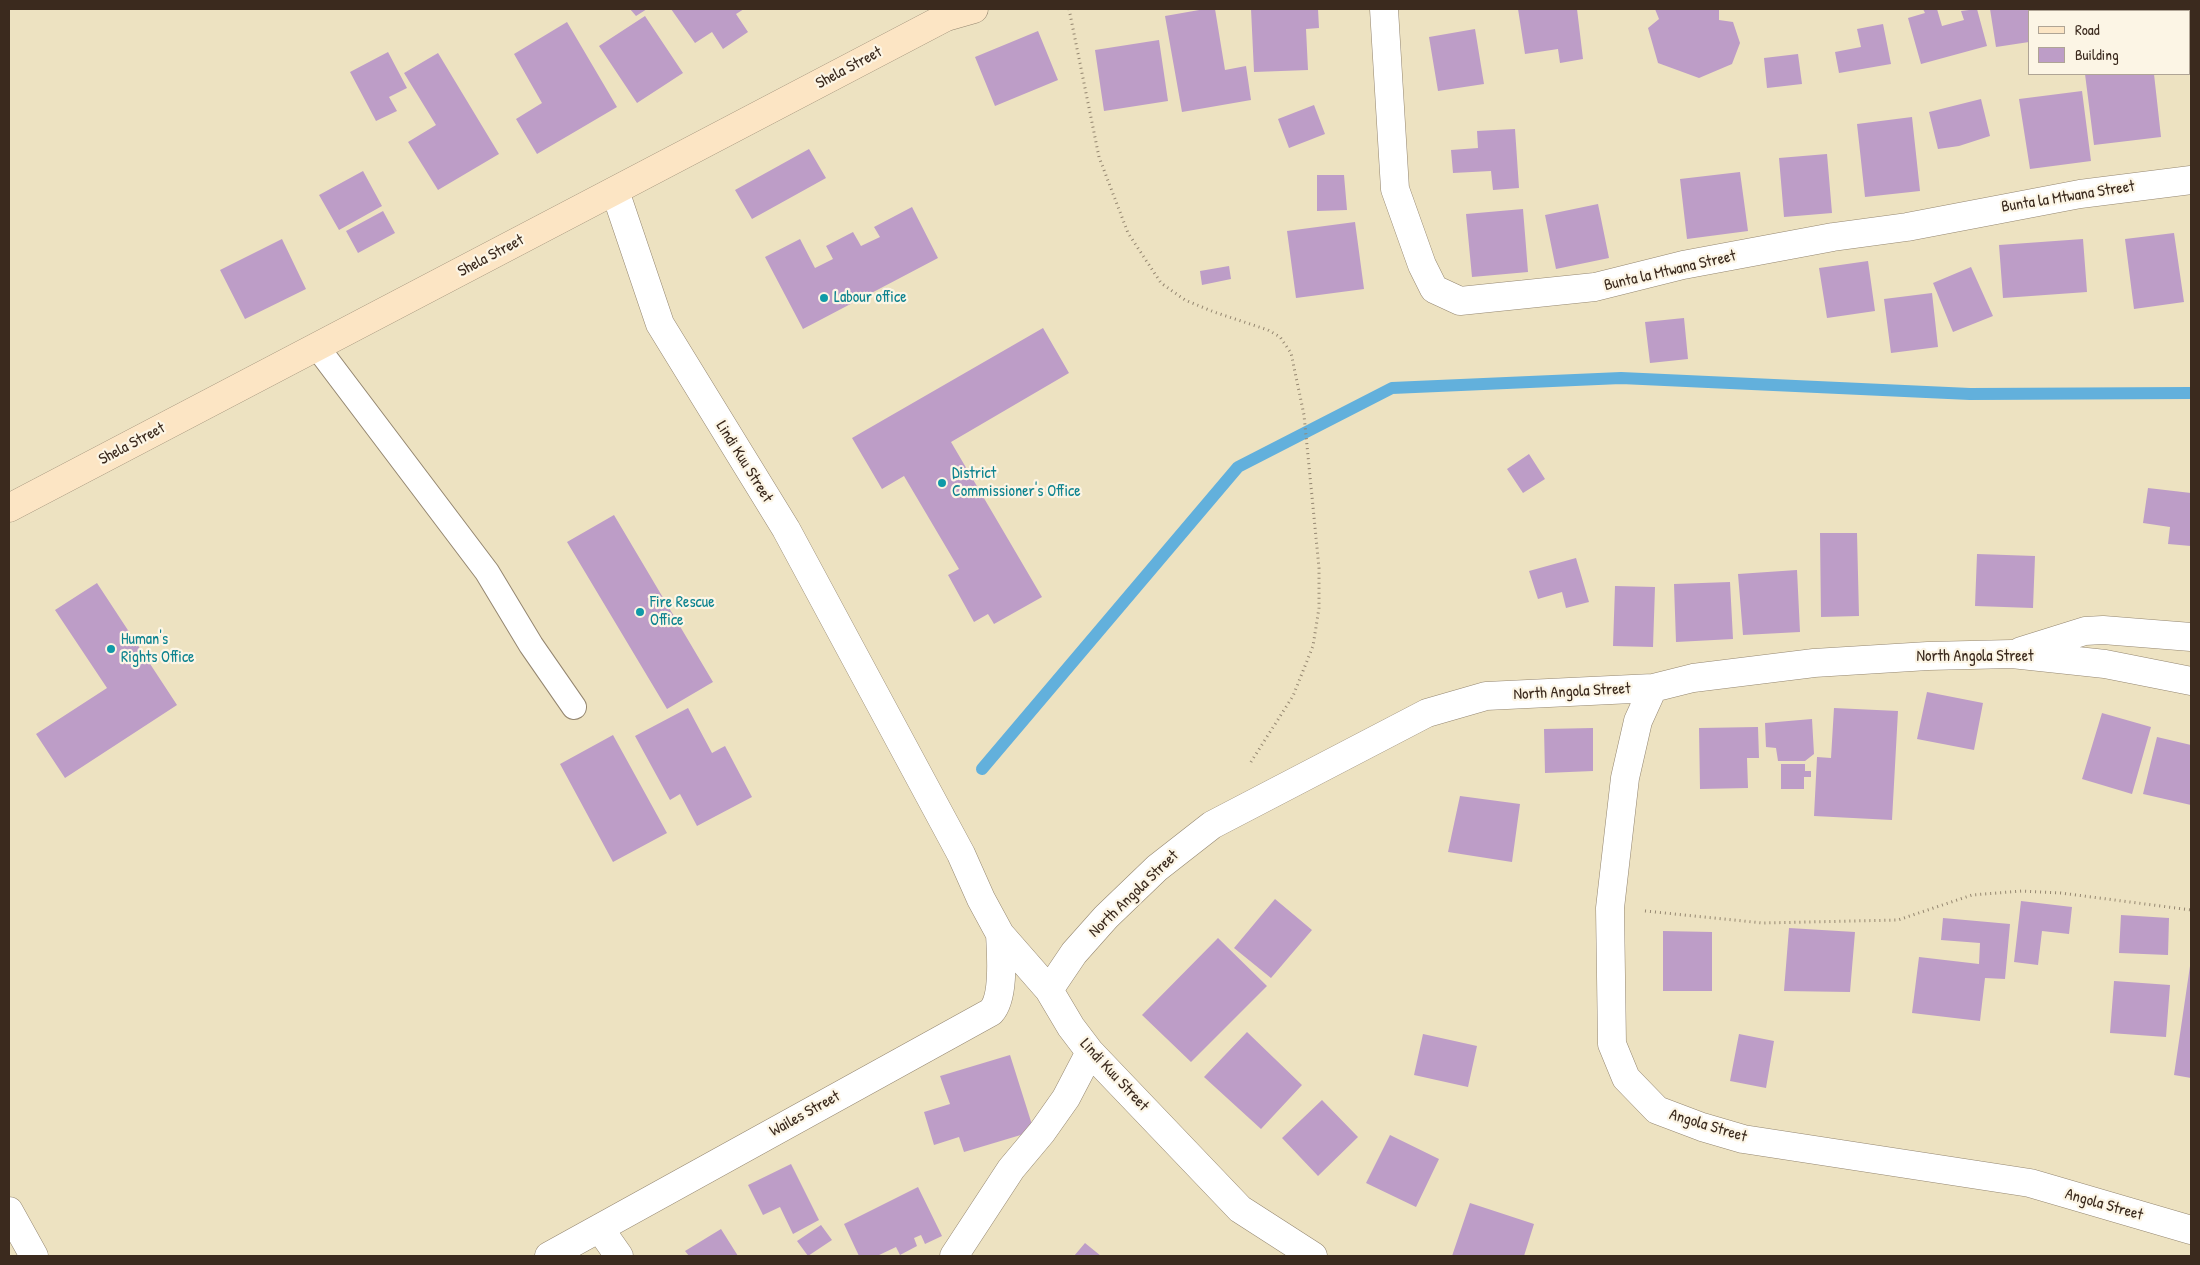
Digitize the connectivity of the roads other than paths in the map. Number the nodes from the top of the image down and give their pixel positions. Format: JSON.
{"nodes":[{"id":1,"x":974,"y":9,"type":"edge"},
{"id":2,"x":1384,"y":9,"type":"edge"},
{"id":3,"x":2191,"y":180,"type":"edge"},
{"id":4,"x":615,"y":191,"type":"junction"},
{"id":5,"x":318,"y":347,"type":"junction"},
{"id":6,"x":9,"y":508,"type":"edge"},
{"id":7,"x":2191,"y":636,"type":"edge"},
{"id":8,"x":2012,"y":654,"type":"junction"},
{"id":9,"x":2191,"y":681,"type":"edge"},
{"id":10,"x":1653,"y":688,"type":"junction"},
{"id":11,"x":574,"y":707,"type":"dead end"},
{"id":12,"x":1000,"y":934,"type":"junction"},
{"id":13,"x":1049,"y":990,"type":"junction"},
{"id":14,"x":1090,"y":1052,"type":"junction"},
{"id":15,"x":9,"y":1211,"type":"edge"},
{"id":16,"x":600,"y":1229,"type":"junction"},
{"id":17,"x":2191,"y":1230,"type":"edge"},
{"id":18,"x":34,"y":1256,"type":"edge"},
{"id":19,"x":550,"y":1256,"type":"edge"},
{"id":20,"x":618,"y":1256,"type":"edge"},
{"id":21,"x":954,"y":1256,"type":"edge"},
{"id":22,"x":1314,"y":1256,"type":"edge"}],
"edges":[{"from":1,"to":4,"type":"main road","name":"Shela Street"},
{"from":2,"to":3,"type":"street","name":"Bunta la Mtwana Street"},
{"from":4,"to":5,"type":"main road","name":"Shela Street"},
{"from":4,"to":12,"type":"street","name":"Lindi Kuu Street"},
{"from":5,"to":6,"type":"main road","name":"Shela Street"},
{"from":5,"to":11,"type":"lane"},
{"from":7,"to":8,"type":"street"},
{"from":8,"to":9,"type":"street","name":"North Angola Street"},
{"from":8,"to":10,"type":"street","name":"North Angola Street"},
{"from":10,"to":13,"type":"street","name":"North Angola Street"},
{"from":10,"to":17,"type":"street","name":"Angola Street"},
{"from":12,"to":13,"type":"street","name":"Lindi Kuu Street"},
{"from":12,"to":16,"type":"street","name":"Wailes Street"},
{"from":13,"to":14,"type":"street","name":"Lindi Kuu Street"},
{"from":14,"to":21,"type":"street"},
{"from":14,"to":22,"type":"street","name":"Lindi Kuu Street"},
{"from":15,"to":18,"type":"street"},
{"from":16,"to":19,"type":"street","name":"Wailes Street"},
{"from":16,"to":20,"type":"street"}]}
